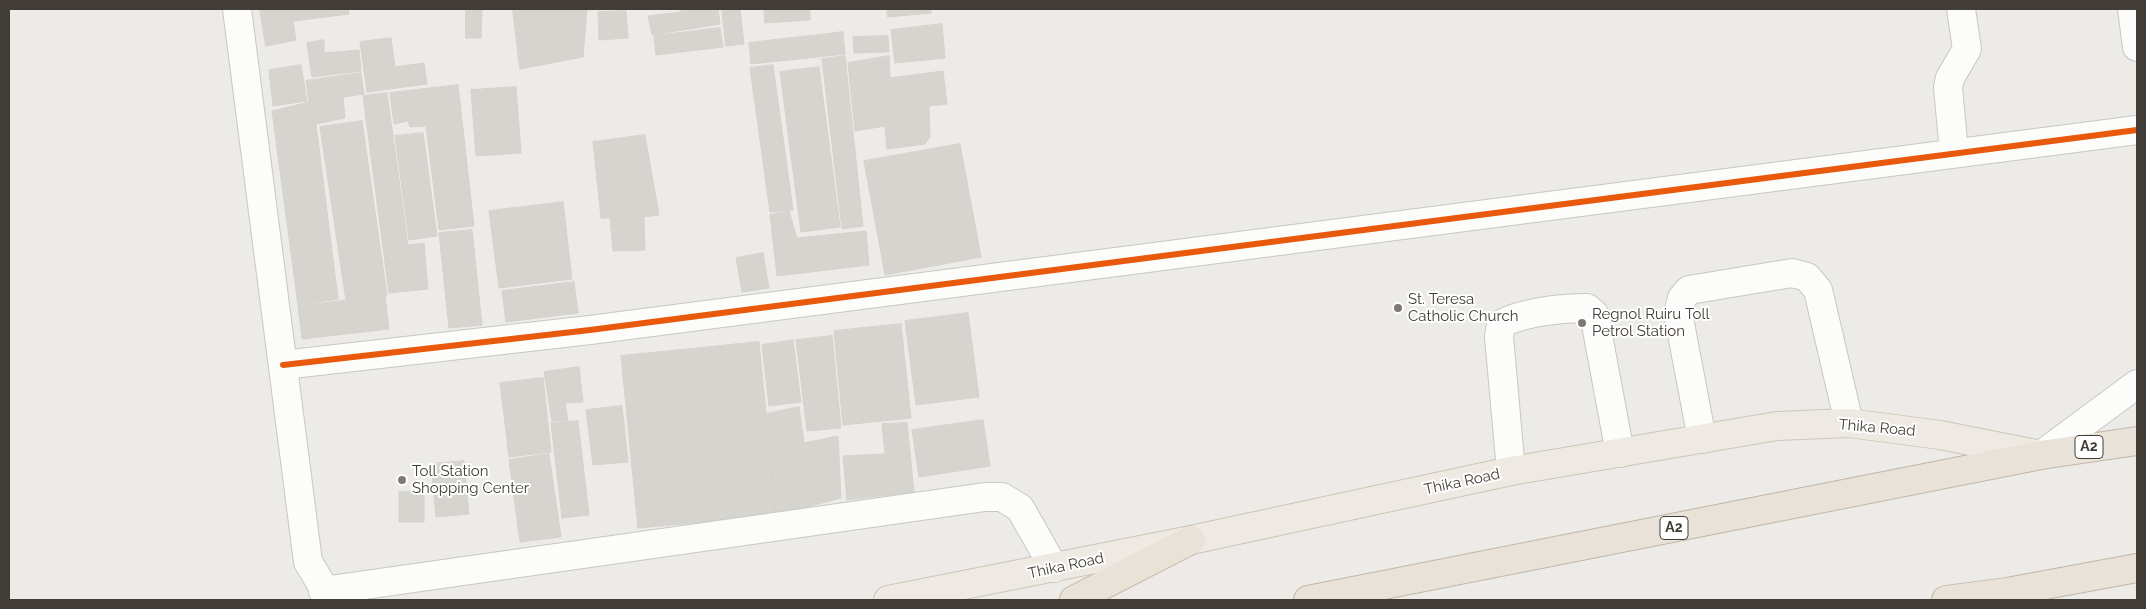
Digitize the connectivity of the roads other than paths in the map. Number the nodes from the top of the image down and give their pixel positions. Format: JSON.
{"nodes":[{"id":1,"x":237,"y":9,"type":"edge"},
{"id":2,"x":1961,"y":9,"type":"edge"},
{"id":3,"x":2132,"y":9,"type":"edge"},
{"id":4,"x":2137,"y":47,"type":"edge"},
{"id":5,"x":2137,"y":130,"type":"edge"},
{"id":6,"x":1954,"y":153,"type":"junction"},
{"id":7,"x":283,"y":365,"type":"junction"},
{"id":8,"x":2137,"y":384,"type":"edge"},
{"id":9,"x":1849,"y":423,"type":"junction"},
{"id":10,"x":1702,"y":439,"type":"junction"},
{"id":11,"x":2137,"y":441,"type":"edge"},
{"id":12,"x":1620,"y":453,"type":"junction"},
{"id":13,"x":2040,"y":455,"type":"junction"},
{"id":14,"x":1512,"y":471,"type":"junction"},
{"id":15,"x":1192,"y":540,"type":"junction"},
{"id":16,"x":1054,"y":568,"type":"junction"},
{"id":17,"x":2137,"y":568,"type":"edge"},
{"id":18,"x":327,"y":595,"type":"edge"},
{"id":19,"x":888,"y":600,"type":"edge"},
{"id":20,"x":1074,"y":600,"type":"edge"},
{"id":21,"x":1308,"y":600,"type":"edge"},
{"id":22,"x":1946,"y":600,"type":"edge"}],
"edges":[{"from":1,"to":7,"type":"street"},
{"from":2,"to":6,"type":"street"},
{"from":3,"to":4,"type":"street"},
{"from":5,"to":6,"type":"street"},
{"from":6,"to":7,"type":"street"},
{"from":7,"to":18,"type":"street"},
{"from":8,"to":13,"type":"street"},
{"from":9,"to":10,"type":"main road","name":"Thika Road"},
{"from":9,"to":10,"type":"street"},
{"from":9,"to":13,"type":"main road","name":"Thika Road"},
{"from":10,"to":12,"type":"main road","name":"Thika Road"},
{"from":11,"to":13,"type":"highway","name":"Thika Road","number":"A2"},
{"from":12,"to":14,"type":"main road","name":"Thika Road"},
{"from":12,"to":14,"type":"street"},
{"from":13,"to":21,"type":"highway","name":"Thika Road","number":"A2"},
{"from":14,"to":15,"type":"main road","name":"Thika Road"},
{"from":15,"to":16,"type":"main road","name":"Thika Road"},
{"from":15,"to":20,"type":"highway"},
{"from":16,"to":18,"type":"street"},
{"from":16,"to":19,"type":"main road","name":"Thika Road"},
{"from":17,"to":22,"type":"highway"}]}
